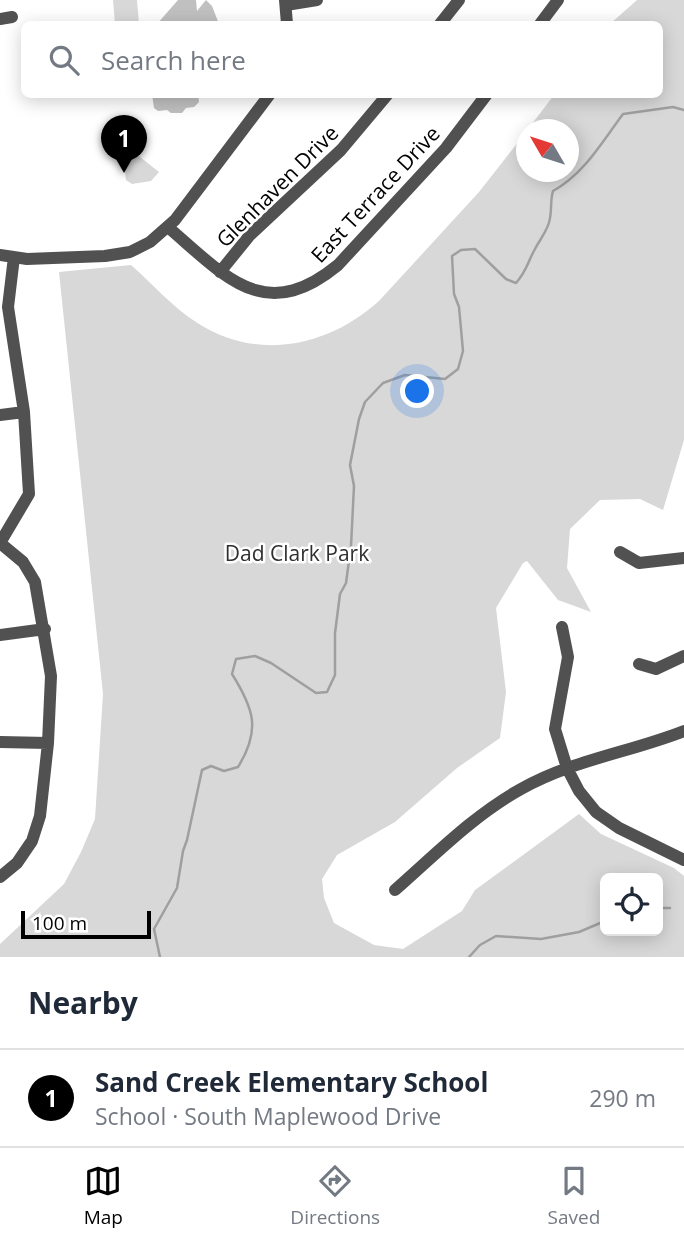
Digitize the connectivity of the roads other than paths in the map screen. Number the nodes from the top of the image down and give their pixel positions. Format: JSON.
{"nodes":[{"id":1,"x":317,"y":0,"type":"edge"},
{"id":2,"x":458,"y":0,"type":"edge"},
{"id":3,"x":558,"y":0,"type":"edge"},
{"id":4,"x":286,"y":2,"type":"edge"},
{"id":5,"x":287,"y":21,"type":"edge"},
{"id":6,"x":442,"y":21,"type":"edge"},
{"id":7,"x":542,"y":21,"type":"edge"},
{"id":8,"x":267,"y":98,"type":"edge"},
{"id":9,"x":385,"y":98,"type":"edge"},
{"id":10,"x":484,"y":98,"type":"edge"},
{"id":11,"x":169,"y":228,"type":"junction"},
{"id":12,"x":0,"y":255,"type":"edge"},
{"id":13,"x":14,"y":257,"type":"junction"},
{"id":14,"x":220,"y":271,"type":"junction"},
{"id":15,"x":24,"y":412,"type":"junction"},
{"id":16,"x":0,"y":415,"type":"edge"},
{"id":17,"x":0,"y":543,"type":"edge"},
{"id":18,"x":620,"y":552,"type":"dead end"},
{"id":19,"x":684,"y":558,"type":"edge"},
{"id":20,"x":562,"y":627,"type":"dead end"},
{"id":21,"x":45,"y":629,"type":"junction"},
{"id":22,"x":0,"y":635,"type":"edge"},
{"id":23,"x":684,"y":656,"type":"edge"},
{"id":24,"x":639,"y":664,"type":"dead end"},
{"id":25,"x":684,"y":731,"type":"edge"},
{"id":26,"x":0,"y":742,"type":"edge"},
{"id":27,"x":48,"y":743,"type":"junction"},
{"id":28,"x":567,"y":768,"type":"junction"},
{"id":29,"x":684,"y":860,"type":"edge"},
{"id":30,"x":0,"y":877,"type":"edge"},
{"id":31,"x":395,"y":890,"type":"dead end"}],
"edges":[{"from":1,"to":4,"type":"street"},
{"from":2,"to":6,"type":"street"},
{"from":3,"to":7,"type":"street"},
{"from":4,"to":5,"type":"street"},
{"from":8,"to":11,"type":"street"},
{"from":9,"to":14,"type":"street","name":"Glenhaven Drive"},
{"from":10,"to":14,"type":"street","name":"East Terrace Drive"},
{"from":11,"to":13,"type":"street"},
{"from":11,"to":14,"type":"street","name":"East Terrace Drive"},
{"from":12,"to":13,"type":"street"},
{"from":13,"to":15,"type":"street"},
{"from":15,"to":16,"type":"street"},
{"from":15,"to":17,"type":"street"},
{"from":17,"to":21,"type":"street"},
{"from":18,"to":19,"type":"street"},
{"from":20,"to":28,"type":"street"},
{"from":21,"to":22,"type":"street"},
{"from":21,"to":27,"type":"street"},
{"from":23,"to":24,"type":"street"},
{"from":25,"to":28,"type":"street"},
{"from":26,"to":27,"type":"street"},
{"from":27,"to":30,"type":"street"},
{"from":28,"to":29,"type":"street"},
{"from":28,"to":31,"type":"street"}]}
